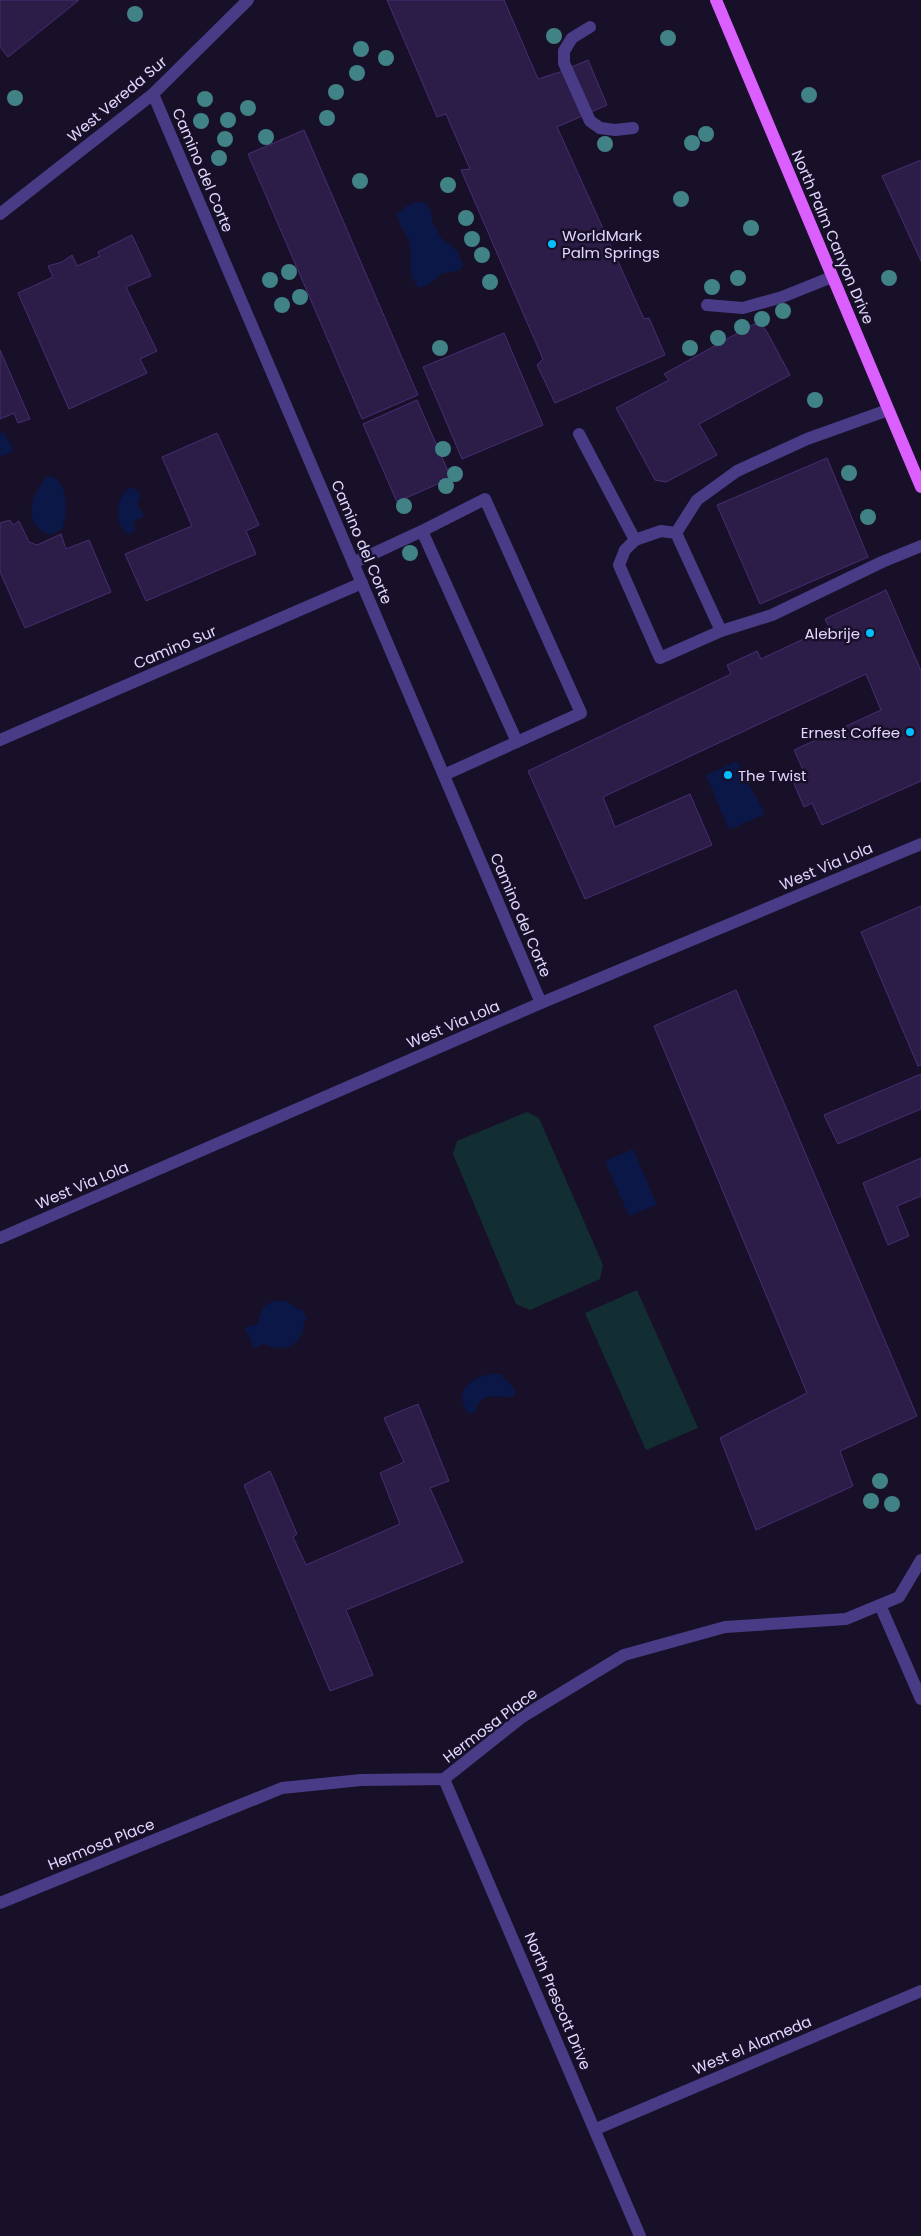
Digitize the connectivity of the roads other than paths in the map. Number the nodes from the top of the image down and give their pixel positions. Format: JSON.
{"nodes":[{"id":1,"x":248,"y":0,"type":"edge"},
{"id":2,"x":716,"y":0,"type":"edge"},
{"id":3,"x":590,"y":27,"type":"dead end"},
{"id":4,"x":153,"y":94,"type":"junction"},
{"id":5,"x":633,"y":128,"type":"dead end"},
{"id":6,"x":0,"y":214,"type":"edge"},
{"id":7,"x":832,"y":277,"type":"junction"},
{"id":8,"x":707,"y":305,"type":"dead end"},
{"id":9,"x":888,"y":410,"type":"junction"},
{"id":10,"x":579,"y":434,"type":"dead end"},
{"id":11,"x":921,"y":487,"type":"edge"},
{"id":12,"x":422,"y":531,"type":"junction"},
{"id":13,"x":676,"y":533,"type":"junction"},
{"id":14,"x":635,"y":540,"type":"junction"},
{"id":15,"x":921,"y":546,"type":"edge"},
{"id":16,"x":353,"y":563,"type":"junction"},
{"id":17,"x":362,"y":583,"type":"junction"},
{"id":18,"x":721,"y":631,"type":"junction"},
{"id":19,"x":0,"y":740,"type":"edge"},
{"id":20,"x":517,"y":742,"type":"junction"},
{"id":21,"x":444,"y":775,"type":"junction"},
{"id":22,"x":921,"y":844,"type":"edge"},
{"id":23,"x":542,"y":1003,"type":"junction"},
{"id":24,"x":0,"y":1238,"type":"edge"},
{"id":25,"x":921,"y":1560,"type":"edge"},
{"id":26,"x":880,"y":1605,"type":"junction"},
{"id":27,"x":921,"y":1699,"type":"edge"},
{"id":28,"x":444,"y":1779,"type":"junction"},
{"id":29,"x":0,"y":1903,"type":"edge"},
{"id":30,"x":921,"y":1991,"type":"edge"},
{"id":31,"x":596,"y":2129,"type":"junction"},
{"id":32,"x":640,"y":2236,"type":"edge"}],
"edges":[{"from":1,"to":4,"type":"street","name":"West Vereda Sur"},
{"from":2,"to":7,"type":"main road","name":"North Palm Canyon Drive"},
{"from":3,"to":5,"type":"street"},
{"from":4,"to":6,"type":"street","name":"West Vereda Sur"},
{"from":4,"to":16,"type":"street","name":"Camino del Corte"},
{"from":7,"to":8,"type":"street"},
{"from":7,"to":9,"type":"main road","name":"North Palm Canyon Drive"},
{"from":9,"to":11,"type":"main road","name":"North Palm Canyon Drive"},
{"from":9,"to":13,"type":"street"},
{"from":10,"to":14,"type":"street"},
{"from":12,"to":16,"type":"street"},
{"from":12,"to":20,"type":"street"},
{"from":12,"to":20,"type":"street"},
{"from":13,"to":14,"type":"street"},
{"from":13,"to":18,"type":"street"},
{"from":14,"to":18,"type":"street"},
{"from":15,"to":18,"type":"street"},
{"from":16,"to":17,"type":"street","name":"Camino del Corte"},
{"from":17,"to":19,"type":"street","name":"Camino Sur"},
{"from":17,"to":21,"type":"street","name":"Camino del Corte"},
{"from":20,"to":21,"type":"street"},
{"from":21,"to":23,"type":"street","name":"Camino del Corte"},
{"from":22,"to":23,"type":"street","name":"West Via Lola"},
{"from":23,"to":24,"type":"street","name":"West Via Lola"},
{"from":25,"to":26,"type":"street","name":"Hermosa Place"},
{"from":26,"to":27,"type":"street"},
{"from":26,"to":28,"type":"street","name":"Hermosa Place"},
{"from":28,"to":29,"type":"street","name":"Hermosa Place"},
{"from":28,"to":31,"type":"street","name":"North Prescott Drive"},
{"from":30,"to":31,"type":"street","name":"West el Alameda"},
{"from":31,"to":32,"type":"street","name":"North Prescott Drive"}]}
